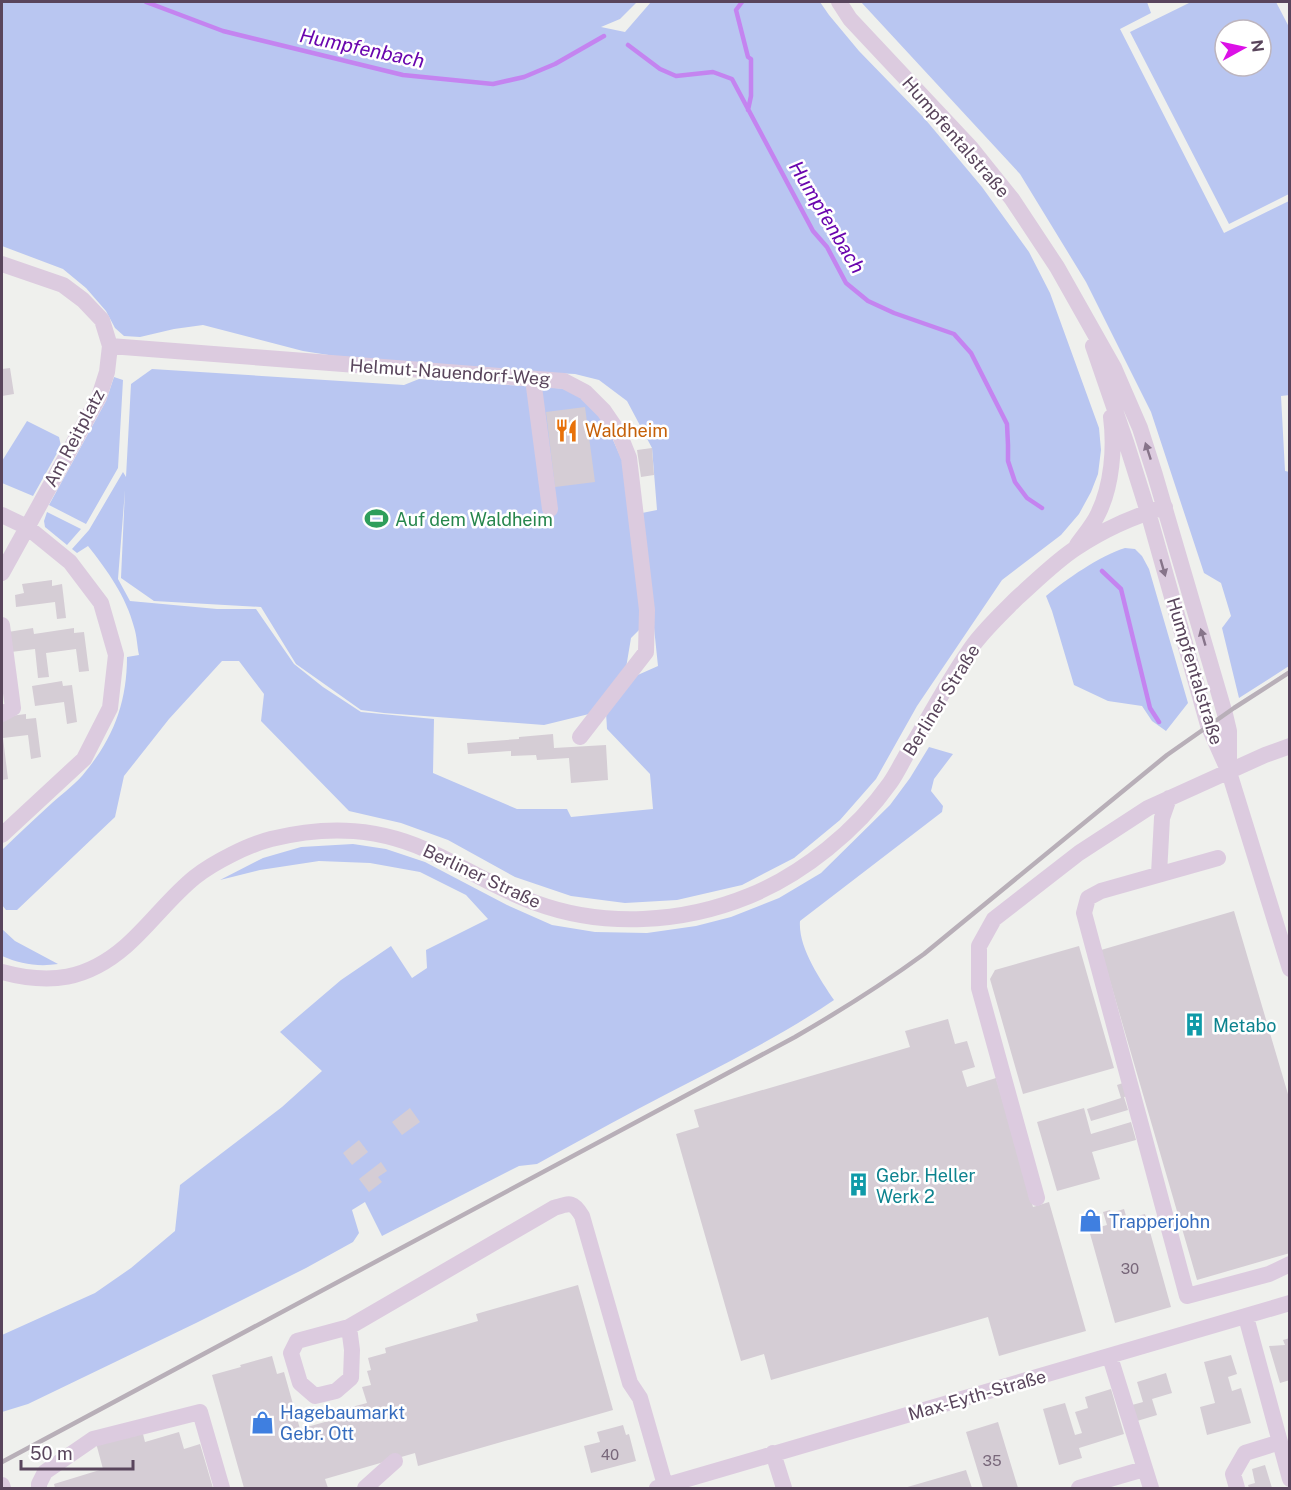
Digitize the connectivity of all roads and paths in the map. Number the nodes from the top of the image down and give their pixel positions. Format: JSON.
{"nodes":[{"id":1,"x":839,"y":2,"type":"edge"},
{"id":2,"x":2,"y":264,"type":"edge"},
{"id":3,"x":1081,"y":311,"type":"junction"},
{"id":4,"x":110,"y":346,"type":"junction"},
{"id":5,"x":532,"y":379,"type":"junction"},
{"id":6,"x":1106,"y":383,"type":"junction"},
{"id":7,"x":1165,"y":507,"type":"junction"},
{"id":8,"x":550,"y":509,"type":"dead end"},
{"id":9,"x":1148,"y":512,"type":"junction"},
{"id":10,"x":2,"y":515,"type":"edge"},
{"id":11,"x":27,"y":527,"type":"junction"},
{"id":12,"x":1075,"y":548,"type":"junction"},
{"id":13,"x":2,"y":573,"type":"edge"},
{"id":14,"x":2,"y":625,"type":"edge"},
{"id":15,"x":2,"y":714,"type":"edge"},
{"id":16,"x":580,"y":737,"type":"dead end"},
{"id":17,"x":1290,"y":746,"type":"edge"},
{"id":18,"x":1229,"y":772,"type":"junction"},
{"id":19,"x":1169,"y":798,"type":"junction"},
{"id":20,"x":2,"y":835,"type":"edge"},
{"id":21,"x":1218,"y":858,"type":"dead end"},
{"id":22,"x":1159,"y":874,"type":"junction"},
{"id":23,"x":1290,"y":969,"type":"edge"},
{"id":24,"x":2,"y":972,"type":"edge"},
{"id":25,"x":1037,"y":1198,"type":"dead end"},
{"id":26,"x":1290,"y":1264,"type":"edge"},
{"id":27,"x":1290,"y":1303,"type":"edge"},
{"id":28,"x":1246,"y":1317,"type":"junction"},
{"id":29,"x":349,"y":1327,"type":"junction"},
{"id":30,"x":1110,"y":1357,"type":"junction"},
{"id":31,"x":1280,"y":1442,"type":"junction"},
{"id":32,"x":773,"y":1453,"type":"junction"},
{"id":33,"x":395,"y":1461,"type":"dead end"},
{"id":34,"x":1144,"y":1469,"type":"junction"},
{"id":35,"x":1290,"y":1479,"type":"edge"},
{"id":36,"x":660,"y":1487,"type":"edge"},
{"id":37,"x":39,"y":1488,"type":"edge"},
{"id":38,"x":222,"y":1488,"type":"edge"},
{"id":39,"x":364,"y":1488,"type":"edge"},
{"id":40,"x":784,"y":1488,"type":"edge"},
{"id":41,"x":1079,"y":1488,"type":"edge"},
{"id":42,"x":1150,"y":1488,"type":"edge"},
{"id":43,"x":1237,"y":1488,"type":"edge"}],
"edges":[{"from":1,"to":3,"type":"street","name":"Humpfentalstraße"},
{"from":2,"to":4,"type":"street","name":"Am Reitplatz"},
{"from":3,"to":6,"type":"street","name":"Humpfentalstraße"},
{"from":7,"to":3,"type":"street","name":"Humpfentalstraße","one_way":true},
{"from":4,"to":5,"type":"street","name":"Helmut-Nauendorf-Weg"},
{"from":4,"to":11,"type":"street","name":"Am Reitplatz"},
{"from":5,"to":8,"type":"street"},
{"from":5,"to":16,"type":"street","name":"Helmut-Nauendorf-Weg"},
{"from":6,"to":9,"type":"street","name":"Humpfentalstraße"},
{"from":6,"to":12,"type":"street"},
{"from":7,"to":9,"type":"street","name":"Berliner Straße"},
{"from":18,"to":7,"type":"street","name":"Humpfentalstraße","one_way":true},
{"from":9,"to":12,"type":"street","name":"Berliner Straße"},
{"from":9,"to":18,"type":"street","name":"Humpfentalstraße","one_way":true},
{"from":10,"to":11,"type":"street"},
{"from":11,"to":13,"type":"street","name":"Am Reitplatz"},
{"from":11,"to":20,"type":"street"},
{"from":12,"to":24,"type":"street","name":"Berliner Straße"},
{"from":14,"to":15,"type":"street"},
{"from":17,"to":18,"type":"street"},
{"from":18,"to":19,"type":"street"},
{"from":18,"to":23,"type":"street"},
{"from":19,"to":22,"type":"street"},
{"from":19,"to":25,"type":"street"},
{"from":21,"to":22,"type":"street"},
{"from":22,"to":26,"type":"street"},
{"from":27,"to":28,"type":"street","name":"Max-Eyth-Straße"},
{"from":28,"to":30,"type":"street","name":"Max-Eyth-Straße"},
{"from":28,"to":31,"type":"street"},
{"from":29,"to":29,"type":"street"},
{"from":29,"to":36,"type":"street","name":"Max-Eyth-Straße"},
{"from":30,"to":32,"type":"street","name":"Max-Eyth-Straße"},
{"from":30,"to":34,"type":"street"},
{"from":31,"to":35,"type":"street"},
{"from":31,"to":43,"type":"street"},
{"from":32,"to":36,"type":"street","name":"Max-Eyth-Straße"},
{"from":32,"to":40,"type":"street"},
{"from":33,"to":39,"type":"street"},
{"from":34,"to":41,"type":"street"},
{"from":34,"to":42,"type":"street"},
{"from":37,"to":38,"type":"street"}]}
